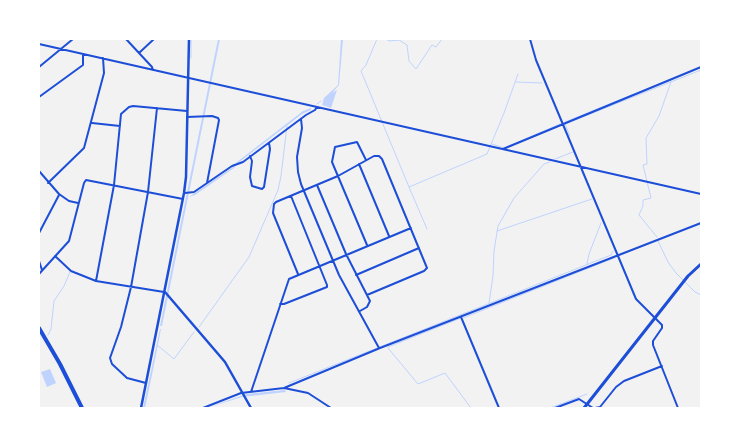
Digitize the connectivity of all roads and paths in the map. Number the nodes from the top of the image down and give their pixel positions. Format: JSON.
{"nodes":[{"id":1,"x":72,"y":39,"type":"edge"},
{"id":2,"x":126,"y":39,"type":"edge"},
{"id":3,"x":154,"y":39,"type":"edge"},
{"id":4,"x":189,"y":39,"type":"edge"},
{"id":5,"x":530,"y":39,"type":"edge"},
{"id":6,"x":39,"y":44,"type":"edge"},
{"id":7,"x":60,"y":49,"type":"junction"},
{"id":8,"x":139,"y":53,"type":"junction"},
{"id":9,"x":82,"y":54,"type":"junction"},
{"id":10,"x":103,"y":58,"type":"junction"},
{"id":11,"x":39,"y":67,"type":"edge"},
{"id":12,"x":701,"y":68,"type":"edge"},
{"id":13,"x":153,"y":70,"type":"junction"},
{"id":14,"x":189,"y":79,"type":"junction"},
{"id":15,"x":39,"y":97,"type":"edge"},
{"id":16,"x":317,"y":107,"type":"junction"},
{"id":17,"x":157,"y":108,"type":"junction"},
{"id":18,"x":187,"y":110,"type":"junction"},
{"id":19,"x":187,"y":117,"type":"junction"},
{"id":20,"x":301,"y":119,"type":"junction"},
{"id":21,"x":91,"y":123,"type":"junction"},
{"id":22,"x":563,"y":124,"type":"junction"},
{"id":23,"x":120,"y":126,"type":"junction"},
{"id":24,"x":269,"y":143,"type":"junction"},
{"id":25,"x":503,"y":149,"type":"junction"},
{"id":26,"x":250,"y":156,"type":"junction"},
{"id":27,"x":366,"y":160,"type":"junction"},
{"id":28,"x":359,"y":164,"type":"junction"},
{"id":29,"x":581,"y":167,"type":"junction"},
{"id":30,"x":39,"y":171,"type":"edge"},
{"id":31,"x":338,"y":176,"type":"junction"},
{"id":32,"x":48,"y":183,"type":"junction"},
{"id":33,"x":208,"y":183,"type":"junction"},
{"id":34,"x":114,"y":185,"type":"junction"},
{"id":35,"x":317,"y":185,"type":"junction"},
{"id":36,"x":304,"y":191,"type":"junction"},
{"id":37,"x":148,"y":192,"type":"junction"},
{"id":38,"x":184,"y":193,"type":"junction"},
{"id":39,"x":59,"y":194,"type":"junction"},
{"id":40,"x":701,"y":194,"type":"edge"},
{"id":41,"x":291,"y":196,"type":"junction"},
{"id":42,"x":183,"y":199,"type":"junction"},
{"id":43,"x":78,"y":203,"type":"junction"},
{"id":44,"x":701,"y":223,"type":"edge"},
{"id":45,"x":411,"y":228,"type":"junction"},
{"id":46,"x":39,"y":233,"type":"edge"},
{"id":47,"x":389,"y":236,"type":"junction"},
{"id":48,"x":368,"y":245,"type":"junction"},
{"id":49,"x":419,"y":248,"type":"junction"},
{"id":50,"x":346,"y":254,"type":"junction"},
{"id":51,"x":618,"y":255,"type":"junction"},
{"id":52,"x":55,"y":256,"type":"junction"},
{"id":53,"x":332,"y":260,"type":"junction"},
{"id":54,"x":39,"y":261,"type":"edge"},
{"id":55,"x":701,"y":264,"type":"edge"},
{"id":56,"x":320,"y":265,"type":"junction"},
{"id":57,"x":42,"y":270,"type":"junction"},
{"id":58,"x":39,"y":274,"type":"edge"},
{"id":59,"x":298,"y":274,"type":"junction"},
{"id":60,"x":356,"y":275,"type":"junction"},
{"id":61,"x":96,"y":281,"type":"junction"},
{"id":62,"x":131,"y":287,"type":"junction"},
{"id":63,"x":165,"y":292,"type":"junction"},
{"id":64,"x":366,"y":295,"type":"junction"},
{"id":65,"x":280,"y":304,"type":"junction"},
{"id":66,"x":359,"y":312,"type":"junction"},
{"id":67,"x":461,"y":317,"type":"junction"},
{"id":68,"x":655,"y":318,"type":"junction"},
{"id":69,"x":39,"y":328,"type":"edge"},
{"id":70,"x":380,"y":348,"type":"junction"},
{"id":71,"x":662,"y":366,"type":"junction"},
{"id":72,"x":146,"y":383,"type":"junction"},
{"id":73,"x":284,"y":388,"type":"junction"},
{"id":74,"x":251,"y":392,"type":"junction"},
{"id":75,"x":241,"y":393,"type":"junction"},
{"id":76,"x":588,"y":404,"type":"junction"},
{"id":77,"x":82,"y":408,"type":"edge"},
{"id":78,"x":141,"y":408,"type":"edge"},
{"id":79,"x":203,"y":408,"type":"edge"},
{"id":80,"x":251,"y":408,"type":"edge"},
{"id":81,"x":331,"y":408,"type":"edge"},
{"id":82,"x":499,"y":408,"type":"edge"},
{"id":83,"x":555,"y":408,"type":"edge"},
{"id":84,"x":584,"y":408,"type":"edge"},
{"id":85,"x":594,"y":408,"type":"edge"},
{"id":86,"x":678,"y":408,"type":"edge"}],
"edges":[{"from":1,"to":7,"type":"street"},
{"from":2,"to":8,"type":"street"},
{"from":3,"to":8,"type":"street"},
{"from":4,"to":14,"type":"street"},
{"from":5,"to":22,"type":"street"},
{"from":6,"to":7,"type":"street"},
{"from":7,"to":9,"type":"street"},
{"from":7,"to":11,"type":"street"},
{"from":8,"to":13,"type":"street"},
{"from":9,"to":10,"type":"street"},
{"from":9,"to":15,"type":"street"},
{"from":10,"to":13,"type":"street"},
{"from":10,"to":21,"type":"street"},
{"from":12,"to":22,"type":"street"},
{"from":13,"to":14,"type":"street"},
{"from":14,"to":16,"type":"street"},
{"from":14,"to":18,"type":"street"},
{"from":16,"to":20,"type":"street"},
{"from":16,"to":25,"type":"street"},
{"from":17,"to":18,"type":"street"},
{"from":17,"to":23,"type":"street"},
{"from":17,"to":37,"type":"street"},
{"from":18,"to":19,"type":"street"},
{"from":19,"to":33,"type":"street"},
{"from":19,"to":38,"type":"street"},
{"from":20,"to":24,"type":"street"},
{"from":20,"to":36,"type":"street"},
{"from":21,"to":23,"type":"street"},
{"from":21,"to":32,"type":"street"},
{"from":22,"to":25,"type":"street"},
{"from":22,"to":29,"type":"street"},
{"from":23,"to":34,"type":"street"},
{"from":24,"to":26,"type":"street"},
{"from":24,"to":26,"type":"street"},
{"from":25,"to":29,"type":"street"},
{"from":26,"to":33,"type":"street"},
{"from":27,"to":28,"type":"street"},
{"from":27,"to":31,"type":"street"},
{"from":27,"to":45,"type":"street"},
{"from":28,"to":31,"type":"street"},
{"from":28,"to":47,"type":"street"},
{"from":29,"to":40,"type":"street"},
{"from":29,"to":51,"type":"street"},
{"from":30,"to":32,"type":"street"},
{"from":31,"to":35,"type":"street"},
{"from":31,"to":48,"type":"street"},
{"from":32,"to":39,"type":"street"},
{"from":33,"to":38,"type":"street"},
{"from":34,"to":37,"type":"street"},
{"from":34,"to":43,"type":"street"},
{"from":34,"to":61,"type":"street"},
{"from":35,"to":36,"type":"street"},
{"from":35,"to":50,"type":"street"},
{"from":36,"to":41,"type":"street"},
{"from":36,"to":53,"type":"street"},
{"from":37,"to":42,"type":"street"},
{"from":37,"to":62,"type":"street"},
{"from":38,"to":42,"type":"street"},
{"from":39,"to":43,"type":"street"},
{"from":39,"to":46,"type":"street"},
{"from":41,"to":56,"type":"street"},
{"from":41,"to":59,"type":"street"},
{"from":42,"to":63,"type":"street"},
{"from":43,"to":52,"type":"street"},
{"from":44,"to":51,"type":"street"},
{"from":45,"to":47,"type":"street"},
{"from":45,"to":49,"type":"street"},
{"from":47,"to":48,"type":"street"},
{"from":48,"to":50,"type":"street"},
{"from":49,"to":60,"type":"street"},
{"from":49,"to":64,"type":"street"},
{"from":50,"to":53,"type":"street"},
{"from":50,"to":60,"type":"street"},
{"from":51,"to":67,"type":"street"},
{"from":51,"to":68,"type":"street"},
{"from":52,"to":57,"type":"street"},
{"from":52,"to":61,"type":"street"},
{"from":53,"to":56,"type":"street"},
{"from":53,"to":66,"type":"street"},
{"from":54,"to":57,"type":"street"},
{"from":55,"to":68,"type":"main road"},
{"from":56,"to":59,"type":"street"},
{"from":56,"to":65,"type":"street"},
{"from":57,"to":58,"type":"street"},
{"from":59,"to":65,"type":"street"},
{"from":60,"to":64,"type":"street"},
{"from":61,"to":62,"type":"street"},
{"from":62,"to":63,"type":"street"},
{"from":62,"to":72,"type":"street"},
{"from":63,"to":72,"type":"street"},
{"from":63,"to":75,"type":"street"},
{"from":64,"to":66,"type":"street"},
{"from":65,"to":74,"type":"street"},
{"from":66,"to":70,"type":"street"},
{"from":67,"to":70,"type":"street"},
{"from":67,"to":82,"type":"street"},
{"from":68,"to":71,"type":"street"},
{"from":68,"to":76,"type":"main road"},
{"from":69,"to":77,"type":"highway"},
{"from":70,"to":73,"type":"street"},
{"from":71,"to":85,"type":"street"},
{"from":71,"to":86,"type":"street"},
{"from":72,"to":78,"type":"street"},
{"from":73,"to":74,"type":"street"},
{"from":73,"to":81,"type":"street"},
{"from":74,"to":75,"type":"street"},
{"from":75,"to":79,"type":"street"},
{"from":75,"to":80,"type":"street"},
{"from":76,"to":83,"type":"street"},
{"from":76,"to":84,"type":"main road"},
{"from":76,"to":85,"type":"street"}]}
